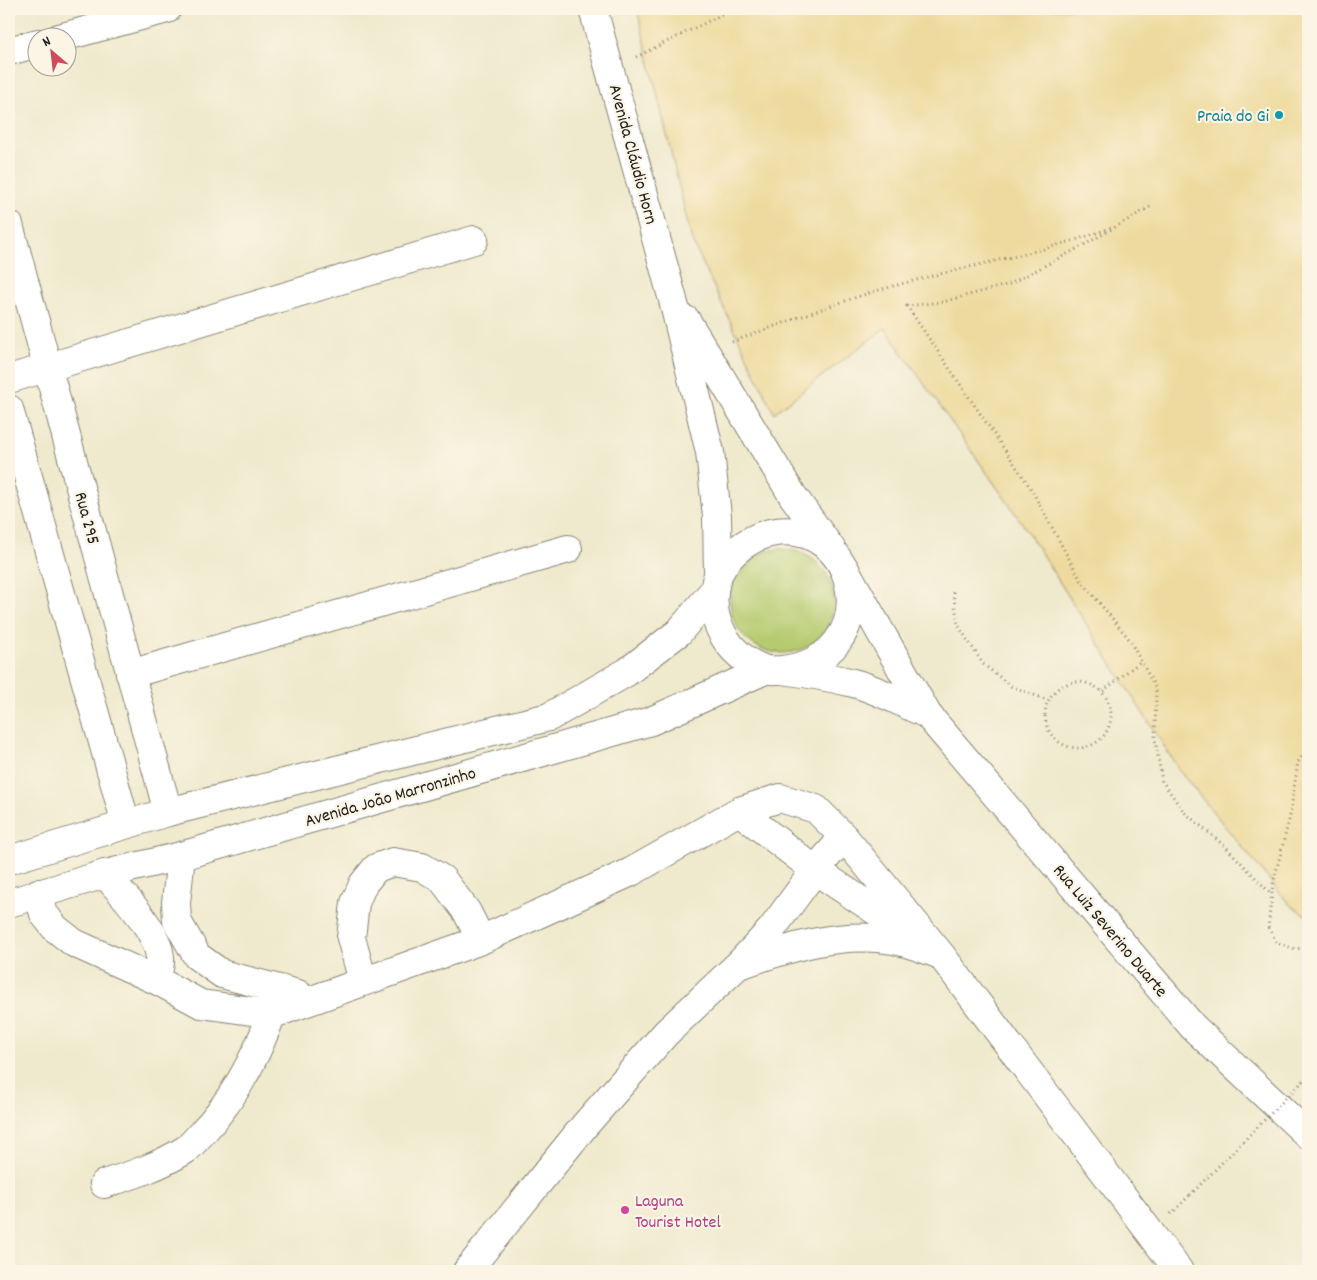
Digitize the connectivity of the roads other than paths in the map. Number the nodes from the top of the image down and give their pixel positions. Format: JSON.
{"nodes":[{"id":1,"x":167,"y":9,"type":"edge"},
{"id":2,"x":594,"y":9,"type":"edge"},
{"id":3,"x":78,"y":33,"type":"edge"},
{"id":4,"x":28,"y":46,"type":"edge"},
{"id":5,"x":9,"y":51,"type":"edge"},
{"id":6,"x":9,"y":225,"type":"edge"},
{"id":7,"x":474,"y":240,"type":"dead end"},
{"id":8,"x":673,"y":300,"type":"junction"},
{"id":9,"x":47,"y":368,"type":"junction"},
{"id":10,"x":9,"y":379,"type":"edge"},
{"id":11,"x":9,"y":409,"type":"edge"},
{"id":12,"x":568,"y":549,"type":"dead end"},
{"id":13,"x":837,"y":558,"type":"junction"},
{"id":14,"x":716,"y":582,"type":"junction"},
{"id":15,"x":773,"y":670,"type":"junction"},
{"id":16,"x":130,"y":674,"type":"junction"},
{"id":17,"x":927,"y":714,"type":"junction"},
{"id":18,"x":739,"y":811,"type":"junction"},
{"id":19,"x":168,"y":812,"type":"junction"},
{"id":20,"x":126,"y":824,"type":"junction"},
{"id":21,"x":844,"y":837,"type":"junction"},
{"id":22,"x":180,"y":856,"type":"junction"},
{"id":23,"x":9,"y":860,"type":"edge"},
{"id":24,"x":816,"y":870,"type":"junction"},
{"id":25,"x":105,"y":874,"type":"junction"},
{"id":26,"x":38,"y":894,"type":"junction"},
{"id":27,"x":9,"y":903,"type":"edge"},
{"id":28,"x":177,"y":921,"type":"junction"},
{"id":29,"x":150,"y":932,"type":"junction"},
{"id":30,"x":481,"y":940,"type":"junction"},
{"id":31,"x":941,"y":955,"type":"junction"},
{"id":32,"x":738,"y":965,"type":"junction"},
{"id":33,"x":156,"y":980,"type":"junction"},
{"id":34,"x":363,"y":981,"type":"junction"},
{"id":35,"x":276,"y":1001,"type":"junction"},
{"id":36,"x":1308,"y":1135,"type":"edge"},
{"id":37,"x":104,"y":1184,"type":"dead end"},
{"id":38,"x":468,"y":1271,"type":"edge"},
{"id":39,"x":1179,"y":1271,"type":"edge"}],
"edges":[{"from":1,"to":3,"type":"street"},
{"from":2,"to":8,"type":"street","name":"Avenida Cláudio Horn"},
{"from":4,"to":5,"type":"street"},
{"from":6,"to":9,"type":"street","name":"Rua 295"},
{"from":7,"to":9,"type":"street"},
{"from":8,"to":13,"type":"street","name":"Avenida Cláudio Horn"},
{"from":8,"to":14,"type":"street","name":"Avenida Cláudio Horn"},
{"from":9,"to":10,"type":"street"},
{"from":9,"to":16,"type":"street","name":"Rua 295"},
{"from":11,"to":20,"type":"street"},
{"from":12,"to":16,"type":"street"},
{"from":13,"to":14,"type":"street"},
{"from":13,"to":15,"type":"street"},
{"from":13,"to":17,"type":"street","name":"Rua Luiz Severino Duarte"},
{"from":14,"to":15,"type":"street"},
{"from":14,"to":19,"type":"street","name":"Avenida João Marronzinho"},
{"from":15,"to":17,"type":"street","name":"Rua Luiz Severino Duarte"},
{"from":15,"to":22,"type":"street","name":"Avenida João Marronzinho"},
{"from":16,"to":19,"type":"street","name":"Rua 295"},
{"from":17,"to":36,"type":"street","name":"Rua Luiz Severino Duarte"},
{"from":18,"to":21,"type":"street"},
{"from":18,"to":24,"type":"street"},
{"from":18,"to":30,"type":"street"},
{"from":19,"to":20,"type":"street","name":"Avenida João Marronzinho"},
{"from":20,"to":23,"type":"street","name":"Avenida João Marronzinho"},
{"from":21,"to":24,"type":"street"},
{"from":21,"to":31,"type":"street"},
{"from":22,"to":25,"type":"street","name":"Avenida João Marronzinho"},
{"from":22,"to":28,"type":"street"},
{"from":24,"to":31,"type":"street"},
{"from":24,"to":32,"type":"street"},
{"from":25,"to":26,"type":"street","name":"Avenida João Marronzinho"},
{"from":25,"to":29,"type":"street"},
{"from":26,"to":27,"type":"street","name":"Avenida João Marronzinho"},
{"from":26,"to":33,"type":"street"},
{"from":28,"to":29,"type":"street"},
{"from":28,"to":35,"type":"street"},
{"from":29,"to":33,"type":"street"},
{"from":30,"to":34,"type":"street"},
{"from":30,"to":34,"type":"street"},
{"from":31,"to":32,"type":"street"},
{"from":31,"to":39,"type":"street"},
{"from":32,"to":38,"type":"street"},
{"from":33,"to":35,"type":"street"},
{"from":34,"to":35,"type":"street"},
{"from":35,"to":37,"type":"street"}]}
